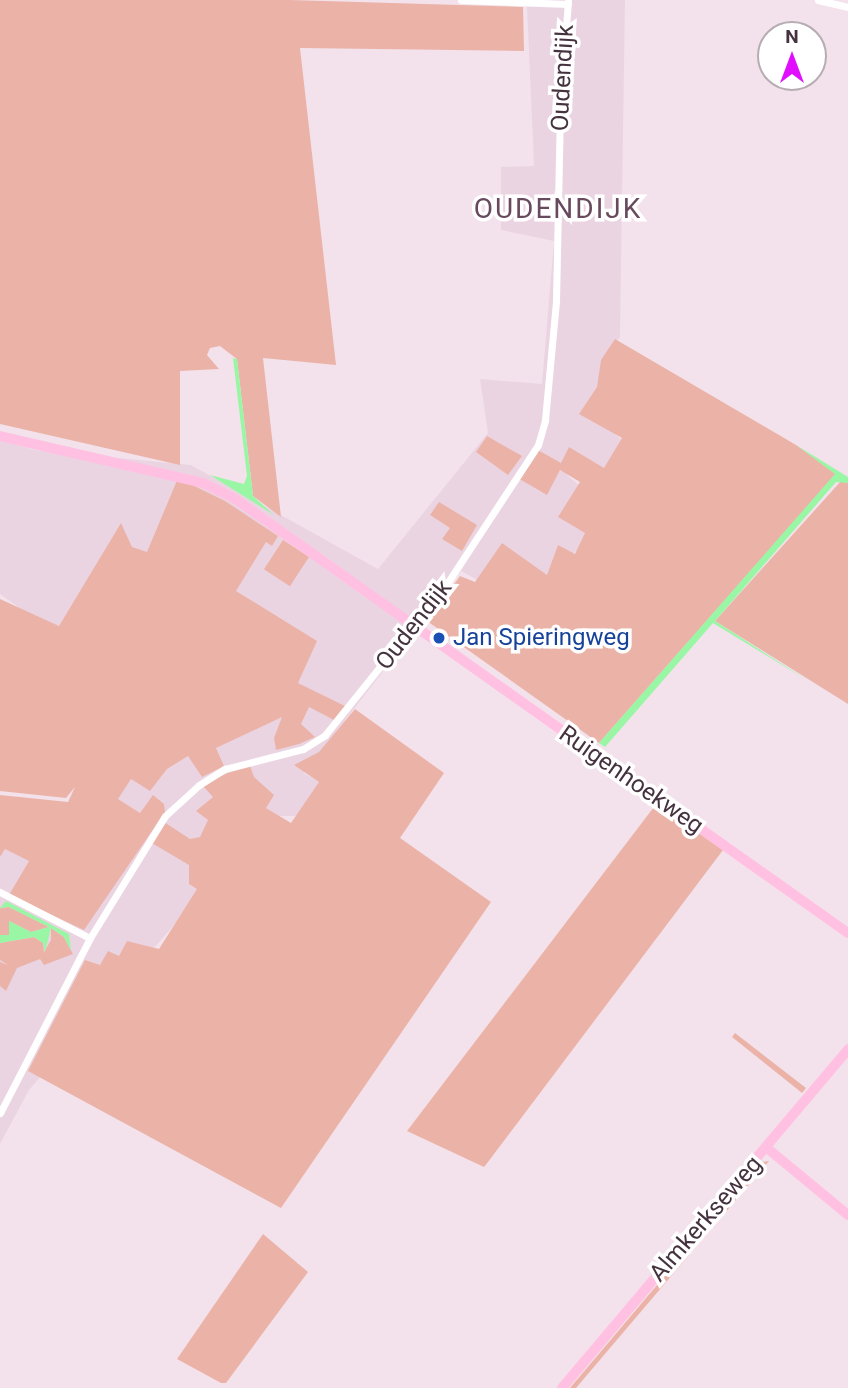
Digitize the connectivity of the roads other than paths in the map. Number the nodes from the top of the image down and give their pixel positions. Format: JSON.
{"nodes":[{"id":1,"x":461,"y":0,"type":"edge"},
{"id":2,"x":818,"y":0,"type":"edge"},
{"id":3,"x":568,"y":2,"type":"edge"},
{"id":4,"x":848,"y":7,"type":"edge"},
{"id":5,"x":0,"y":436,"type":"edge"},
{"id":6,"x":415,"y":627,"type":"junction"},
{"id":7,"x":0,"y":892,"type":"edge"},
{"id":8,"x":848,"y":933,"type":"edge"},
{"id":9,"x":89,"y":937,"type":"junction"},
{"id":10,"x":848,"y":1049,"type":"edge"},
{"id":11,"x":0,"y":1113,"type":"edge"},
{"id":12,"x":767,"y":1148,"type":"junction"},
{"id":13,"x":848,"y":1215,"type":"edge"},
{"id":14,"x":562,"y":1388,"type":"edge"}],
"edges":[{"from":1,"to":3,"type":"street"},
{"from":2,"to":4,"type":"street"},
{"from":3,"to":6,"type":"street","name":"Oudendijk"},
{"from":5,"to":6,"type":"street"},
{"from":6,"to":8,"type":"street","name":"Ruigenhoekweg"},
{"from":6,"to":9,"type":"street","name":"Oudendijk"},
{"from":7,"to":9,"type":"street"},
{"from":9,"to":11,"type":"street","name":"Oudendijk"},
{"from":10,"to":12,"type":"street","name":"Almkerkseweg"},
{"from":12,"to":13,"type":"street"},
{"from":12,"to":14,"type":"street","name":"Almkerkseweg"}]}
